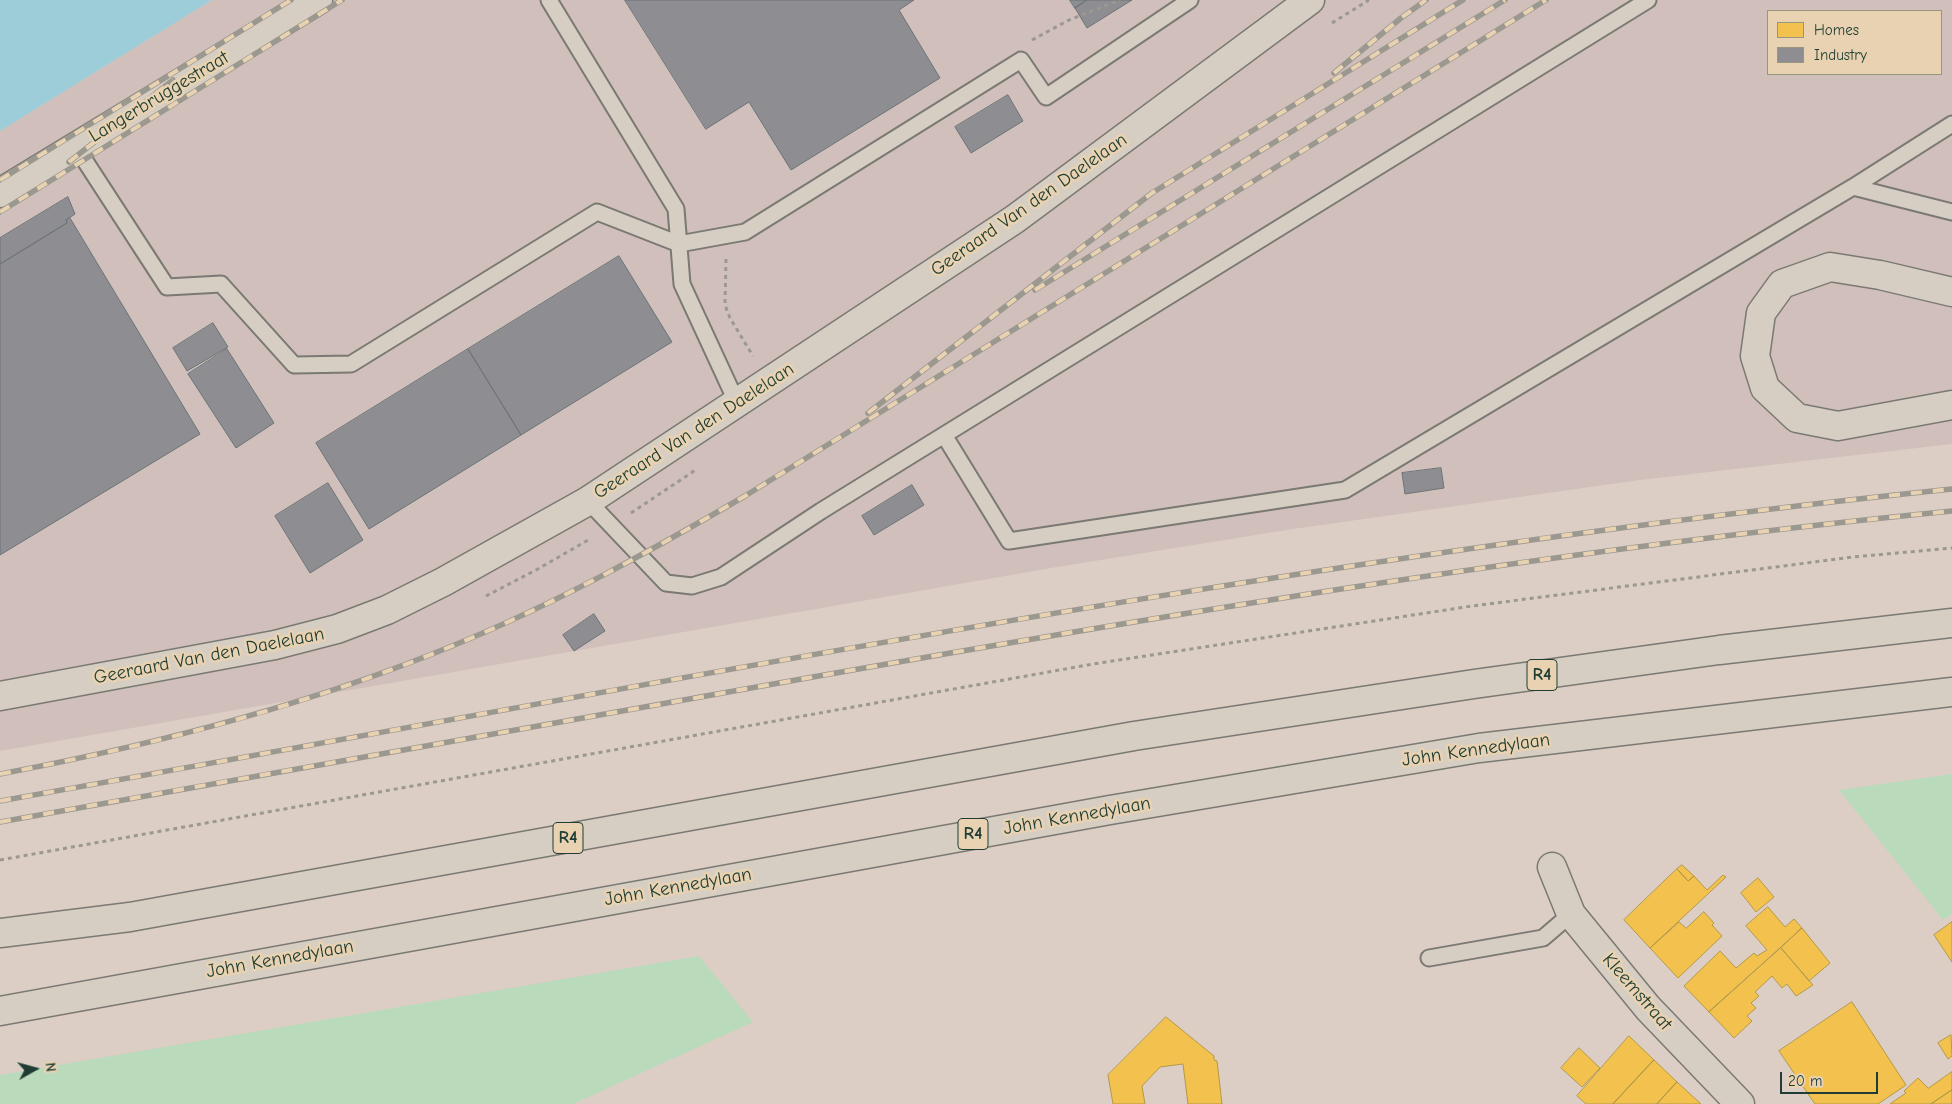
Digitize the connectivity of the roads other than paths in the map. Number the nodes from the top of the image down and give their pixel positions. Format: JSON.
{"nodes":[{"id":1,"x":318,"y":0,"type":"edge"},
{"id":2,"x":549,"y":0,"type":"edge"},
{"id":3,"x":1190,"y":0,"type":"edge"},
{"id":4,"x":1310,"y":0,"type":"edge"},
{"id":5,"x":1648,"y":0,"type":"edge"},
{"id":6,"x":1952,"y":124,"type":"edge"},
{"id":7,"x":76,"y":147,"type":"junction"},
{"id":8,"x":1853,"y":186,"type":"junction"},
{"id":9,"x":0,"y":193,"type":"edge"},
{"id":10,"x":1952,"y":212,"type":"edge"},
{"id":11,"x":679,"y":244,"type":"junction"},
{"id":12,"x":1952,"y":292,"type":"edge"},
{"id":13,"x":737,"y":403,"type":"junction"},
{"id":14,"x":1952,"y":405,"type":"edge"},
{"id":15,"x":944,"y":435,"type":"junction"},
{"id":16,"x":588,"y":501,"type":"junction"},
{"id":17,"x":1952,"y":623,"type":"edge"},
{"id":18,"x":1952,"y":692,"type":"edge"},
{"id":19,"x":0,"y":696,"type":"edge"},
{"id":20,"x":1552,"y":868,"type":"dead end"},
{"id":21,"x":1571,"y":914,"type":"junction"},
{"id":22,"x":0,"y":933,"type":"edge"},
{"id":23,"x":1429,"y":958,"type":"dead end"},
{"id":24,"x":0,"y":1011,"type":"edge"},
{"id":25,"x":1740,"y":1104,"type":"edge"}],
"edges":[{"from":1,"to":7,"type":"main road","name":"Langerbruggestraat"},
{"from":2,"to":11,"type":"lane"},
{"from":3,"to":11,"type":"lane"},
{"from":4,"to":13,"type":"main road","name":"Geeraard Van den Daelelaan"},
{"from":5,"to":15,"type":"lane"},
{"from":6,"to":8,"type":"lane"},
{"from":7,"to":9,"type":"main road","name":"Langerbruggestraat"},
{"from":7,"to":11,"type":"lane"},
{"from":8,"to":10,"type":"lane"},
{"from":8,"to":15,"type":"lane"},
{"from":11,"to":13,"type":"lane"},
{"from":12,"to":14,"type":"main road"},
{"from":13,"to":16,"type":"main road","name":"Geeraard Van den Daelelaan"},
{"from":15,"to":16,"type":"lane"},
{"from":16,"to":19,"type":"main road","name":"Geeraard Van den Daelelaan"},
{"from":17,"to":22,"type":"main road","number":"R4"},
{"from":18,"to":24,"type":"main road","name":"John Kennedylaan","number":"R4"},
{"from":20,"to":21,"type":"main road","name":"Kleemstraat"},
{"from":21,"to":23,"type":"lane"},
{"from":21,"to":25,"type":"main road","name":"Kleemstraat"}]}
